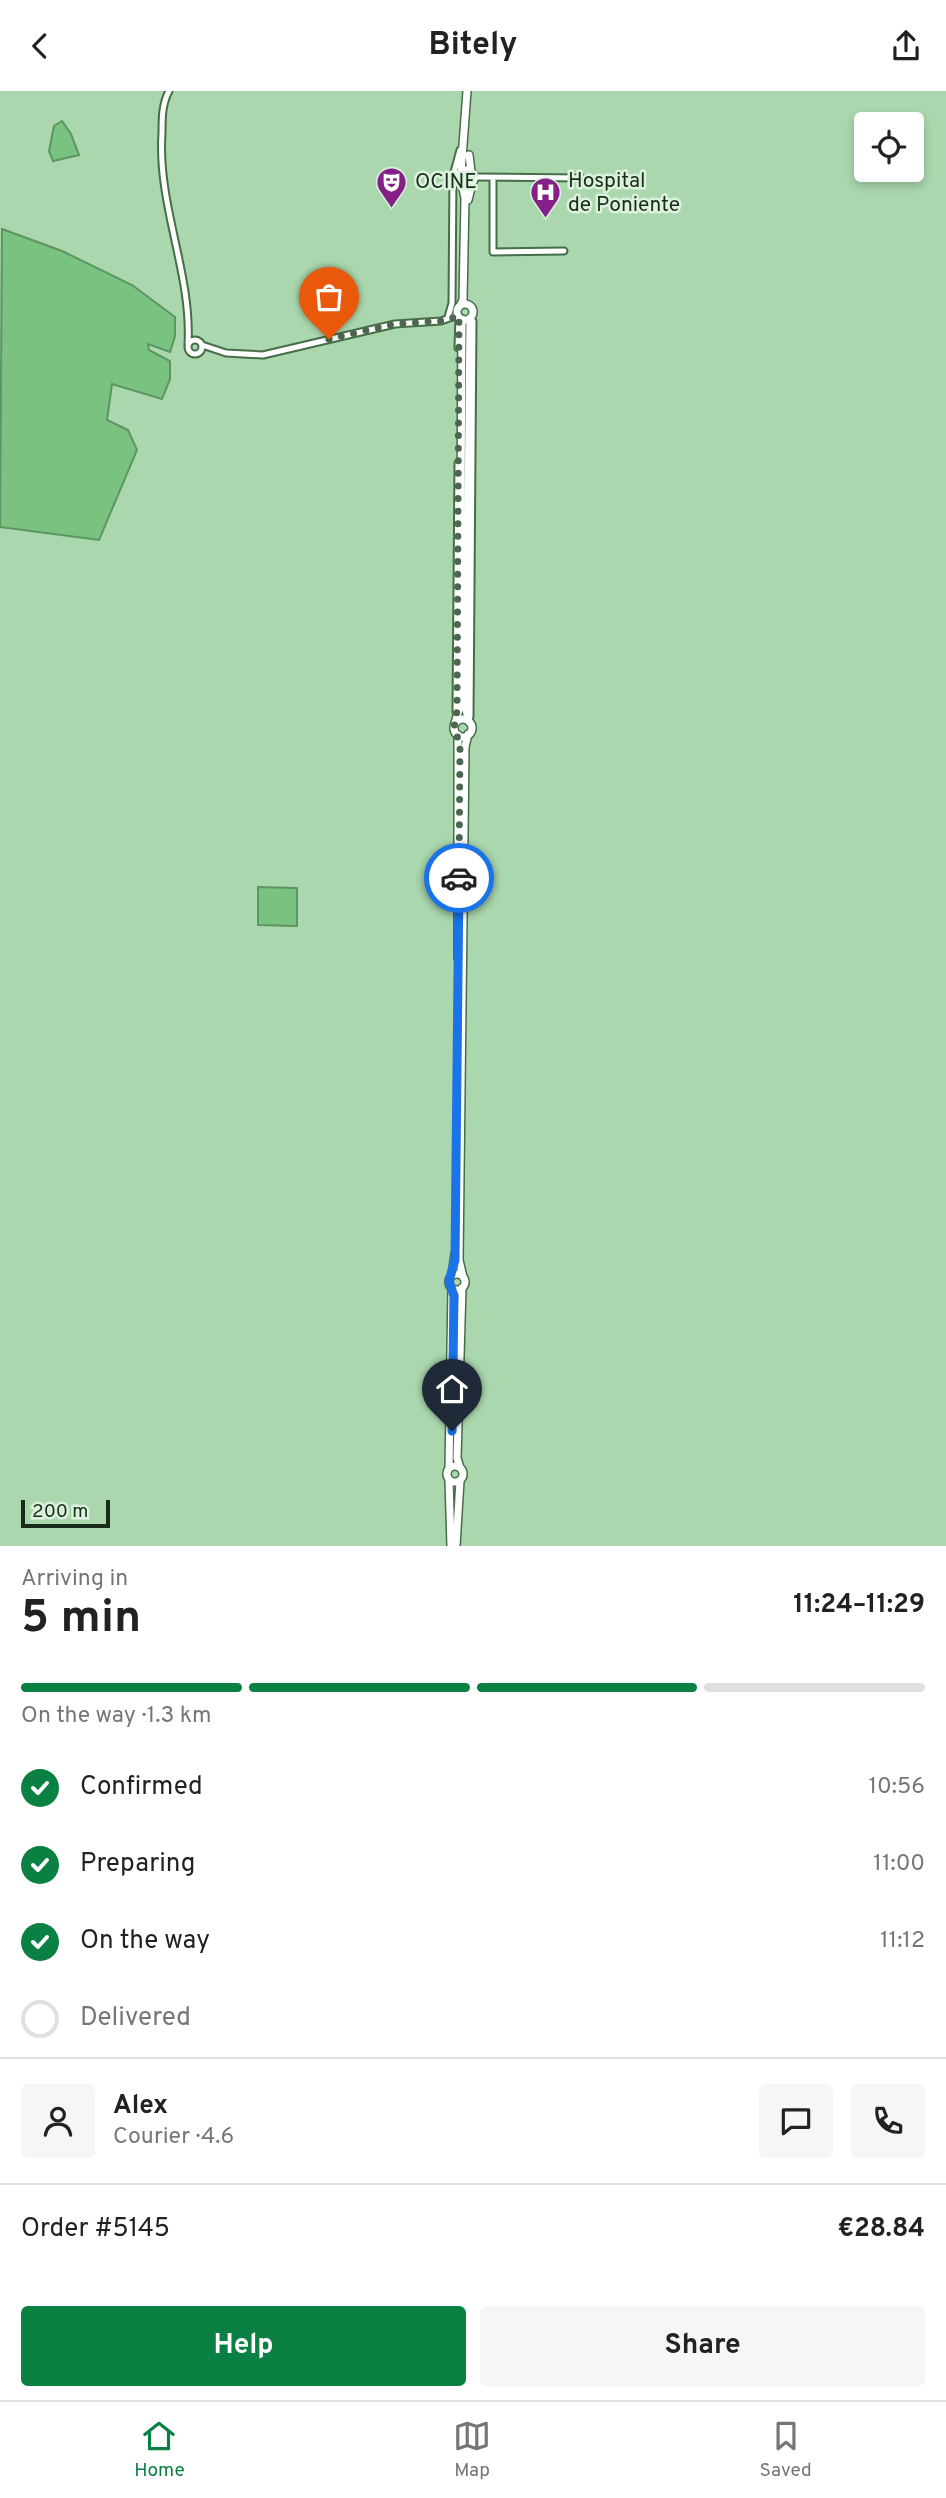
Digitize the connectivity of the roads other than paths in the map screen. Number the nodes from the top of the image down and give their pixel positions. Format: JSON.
{"nodes":[{"id":1,"x":169,"y":91,"type":"edge"},
{"id":2,"x":467,"y":91,"type":"edge"},
{"id":3,"x":472,"y":91,"type":"edge"},
{"id":4,"x":466,"y":102,"type":"junction"},
{"id":5,"x":461,"y":172,"type":"junction"},
{"id":6,"x":472,"y":178,"type":"junction"},
{"id":7,"x":494,"y":178,"type":"junction"},
{"id":8,"x":582,"y":178,"type":"dead end"},
{"id":9,"x":462,"y":184,"type":"junction"},
{"id":10,"x":564,"y":251,"type":"dead end"},
{"id":11,"x":453,"y":262,"type":"junction"},
{"id":12,"x":464,"y":281,"type":"junction"},
{"id":13,"x":463,"y":313,"type":"junction"},
{"id":14,"x":448,"y":317,"type":"junction"},
{"id":15,"x":190,"y":326,"type":"junction"},
{"id":16,"x":188,"y":344,"type":"junction"},
{"id":17,"x":200,"y":345,"type":"junction"},
{"id":18,"x":470,"y":723,"type":"junction"},
{"id":19,"x":455,"y":725,"type":"junction"},
{"id":20,"x":468,"y":734,"type":"junction"},
{"id":21,"x":458,"y":735,"type":"junction"},
{"id":22,"x":452,"y":1275,"type":"junction"},
{"id":23,"x":463,"y":1277,"type":"junction"},
{"id":24,"x":462,"y":1288,"type":"junction"},
{"id":25,"x":452,"y":1289,"type":"junction"},
{"id":26,"x":449,"y":1468,"type":"junction"},
{"id":27,"x":460,"y":1468,"type":"junction"},
{"id":28,"x":449,"y":1480,"type":"junction"},
{"id":29,"x":460,"y":1481,"type":"junction"},
{"id":30,"x":451,"y":1546,"type":"edge"},
{"id":31,"x":456,"y":1546,"type":"edge"}],
"edges":[{"from":1,"to":15,"type":"street"},
{"from":2,"to":4,"type":"main road"},
{"from":3,"to":6,"type":"main road"},
{"from":4,"to":5,"type":"main road"},
{"from":4,"to":11,"type":"street"},
{"from":5,"to":6,"type":"main road"},
{"from":5,"to":9,"type":"main road"},
{"from":6,"to":7,"type":"street"},
{"from":6,"to":9,"type":"main road"},
{"from":6,"to":13,"type":"main road"},
{"from":7,"to":8,"type":"street"},
{"from":7,"to":10,"type":"street"},
{"from":9,"to":12,"type":"main road"},
{"from":11,"to":12,"type":"street"},
{"from":11,"to":14,"type":"street"},
{"from":12,"to":13,"type":"main road"},
{"from":13,"to":14,"type":"street"},
{"from":13,"to":18,"type":"main road"},
{"from":13,"to":19,"type":"main road"},
{"from":14,"to":17,"type":"street"},
{"from":15,"to":16,"type":"street"},
{"from":15,"to":17,"type":"street"},
{"from":16,"to":17,"type":"street"},
{"from":16,"to":17,"type":"street"},
{"from":18,"to":19,"type":"main road"},
{"from":18,"to":20,"type":"main road"},
{"from":19,"to":21,"type":"main road"},
{"from":20,"to":21,"type":"main road"},
{"from":20,"to":23,"type":"main road"},
{"from":21,"to":22,"type":"main road"},
{"from":22,"to":23,"type":"main road"},
{"from":22,"to":25,"type":"main road"},
{"from":23,"to":24,"type":"main road"},
{"from":24,"to":25,"type":"main road"},
{"from":24,"to":27,"type":"main road"},
{"from":25,"to":26,"type":"main road"},
{"from":26,"to":27,"type":"main road"},
{"from":26,"to":28,"type":"main road"},
{"from":27,"to":29,"type":"main road"},
{"from":28,"to":29,"type":"main road"},
{"from":28,"to":30,"type":"main road"},
{"from":29,"to":31,"type":"main road"}]}
